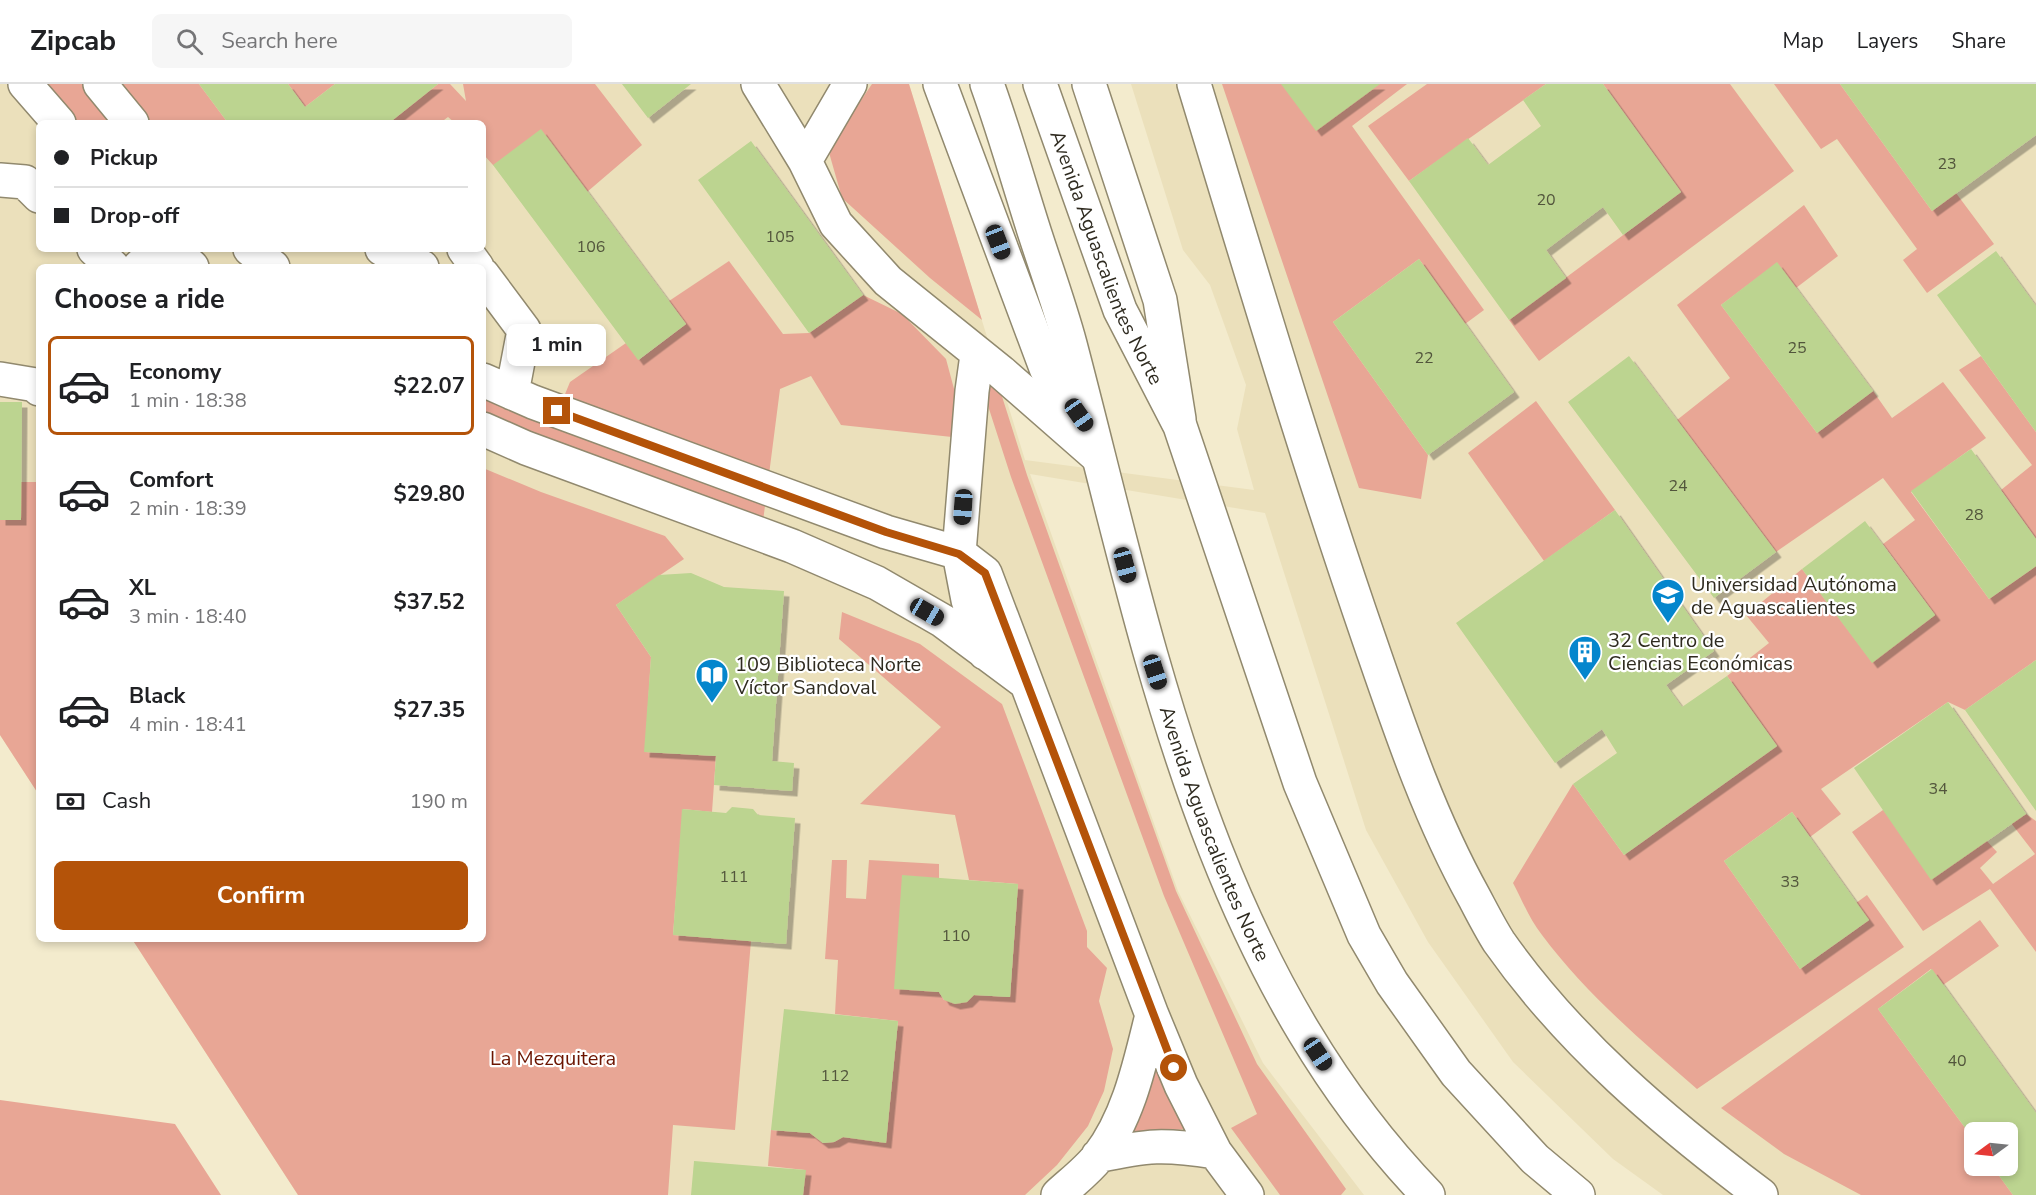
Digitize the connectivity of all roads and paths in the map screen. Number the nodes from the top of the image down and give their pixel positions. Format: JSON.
{"nodes":[{"id":1,"x":25,"y":84,"type":"edge"},
{"id":2,"x":100,"y":84,"type":"edge"},
{"id":3,"x":850,"y":84,"type":"edge"},
{"id":4,"x":940,"y":84,"type":"edge"},
{"id":5,"x":987,"y":84,"type":"edge"},
{"id":6,"x":1040,"y":84,"type":"edge"},
{"id":7,"x":1089,"y":84,"type":"edge"},
{"id":8,"x":1194,"y":84,"type":"edge"},
{"id":9,"x":762,"y":86,"type":"edge"},
{"id":10,"x":56,"y":120,"type":"edge"},
{"id":11,"x":130,"y":120,"type":"edge"},
{"id":12,"x":805,"y":161,"type":"junction"},
{"id":13,"x":0,"y":180,"type":"edge"},
{"id":14,"x":36,"y":193,"type":"edge"},
{"id":15,"x":97,"y":252,"type":"edge"},
{"id":16,"x":155,"y":252,"type":"edge"},
{"id":17,"x":175,"y":252,"type":"edge"},
{"id":18,"x":254,"y":252,"type":"edge"},
{"id":19,"x":389,"y":252,"type":"edge"},
{"id":20,"x":110,"y":264,"type":"edge"},
{"id":21,"x":142,"y":264,"type":"edge"},
{"id":22,"x":189,"y":264,"type":"edge"},
{"id":23,"x":269,"y":264,"type":"edge"},
{"id":24,"x":415,"y":264,"type":"edge"},
{"id":25,"x":486,"y":282,"type":"edge"},
{"id":26,"x":494,"y":300,"type":"edge"},
{"id":27,"x":977,"y":355,"type":"junction"},
{"id":28,"x":0,"y":379,"type":"edge"},
{"id":29,"x":36,"y":385,"type":"edge"},
{"id":30,"x":497,"y":386,"type":"edge"},
{"id":31,"x":1180,"y":426,"type":"junction"},
{"id":32,"x":486,"y":430,"type":"edge"},
{"id":33,"x":1094,"y":444,"type":"junction"},
{"id":34,"x":886,"y":532,"type":"junction"},
{"id":35,"x":959,"y":554,"type":"junction"},
{"id":36,"x":877,"y":583,"type":"junction"},
{"id":37,"x":986,"y":653,"type":"junction"},
{"id":38,"x":1025,"y":682,"type":"junction"},
{"id":39,"x":1152,"y":1015,"type":"junction"},
{"id":40,"x":1215,"y":1152,"type":"junction"},
{"id":41,"x":1098,"y":1156,"type":"junction"},
{"id":42,"x":1058,"y":1195,"type":"edge"},
{"id":43,"x":1247,"y":1195,"type":"edge"},
{"id":44,"x":1428,"y":1195,"type":"edge"},
{"id":45,"x":1578,"y":1195,"type":"edge"},
{"id":46,"x":1761,"y":1195,"type":"edge"}],
"edges":[{"from":1,"to":10,"type":"main road"},
{"from":2,"to":11,"type":"main road"},
{"from":3,"to":12,"type":"main road"},
{"from":4,"to":33,"type":"main road","name":"Avenida Aguascalientes Norte"},
{"from":5,"to":33,"type":"main road","name":"Avenida Aguascalientes Norte"},
{"from":6,"to":31,"type":"main road","name":"Avenida Aguascalientes Norte"},
{"from":7,"to":31,"type":"main road","name":"Avenida Aguascalientes Norte"},
{"from":8,"to":46,"type":"main road"},
{"from":9,"to":12,"type":"main road"},
{"from":12,"to":27,"type":"main road"},
{"from":13,"to":14,"type":"main road"},
{"from":15,"to":20,"type":"main road"},
{"from":16,"to":21,"type":"main road"},
{"from":17,"to":22,"type":"main road"},
{"from":18,"to":23,"type":"main road"},
{"from":19,"to":24,"type":"main road"},
{"from":25,"to":26,"type":"main road"},
{"from":26,"to":30,"type":"main road"},
{"from":27,"to":33,"type":"main road"},
{"from":27,"to":35,"type":"main road"},
{"from":28,"to":29,"type":"main road"},
{"from":30,"to":34,"type":"main road"},
{"from":31,"to":45,"type":"main road","name":"Avenida Aguascalientes Norte"},
{"from":32,"to":36,"type":"main road"},
{"from":33,"to":44,"type":"main road","name":"Avenida Aguascalientes Norte"},
{"from":34,"to":35,"type":"main road"},
{"from":34,"to":36,"type":"main road"},
{"from":35,"to":37,"type":"main road"},
{"from":35,"to":38,"type":"main road"},
{"from":36,"to":37,"type":"main road"},
{"from":37,"to":38,"type":"main road"},
{"from":38,"to":39,"type":"main road"},
{"from":39,"to":40,"type":"main road"},
{"from":39,"to":41,"type":"main road"},
{"from":40,"to":41,"type":"main road"},
{"from":40,"to":43,"type":"main road"},
{"from":41,"to":42,"type":"main road"}]}
